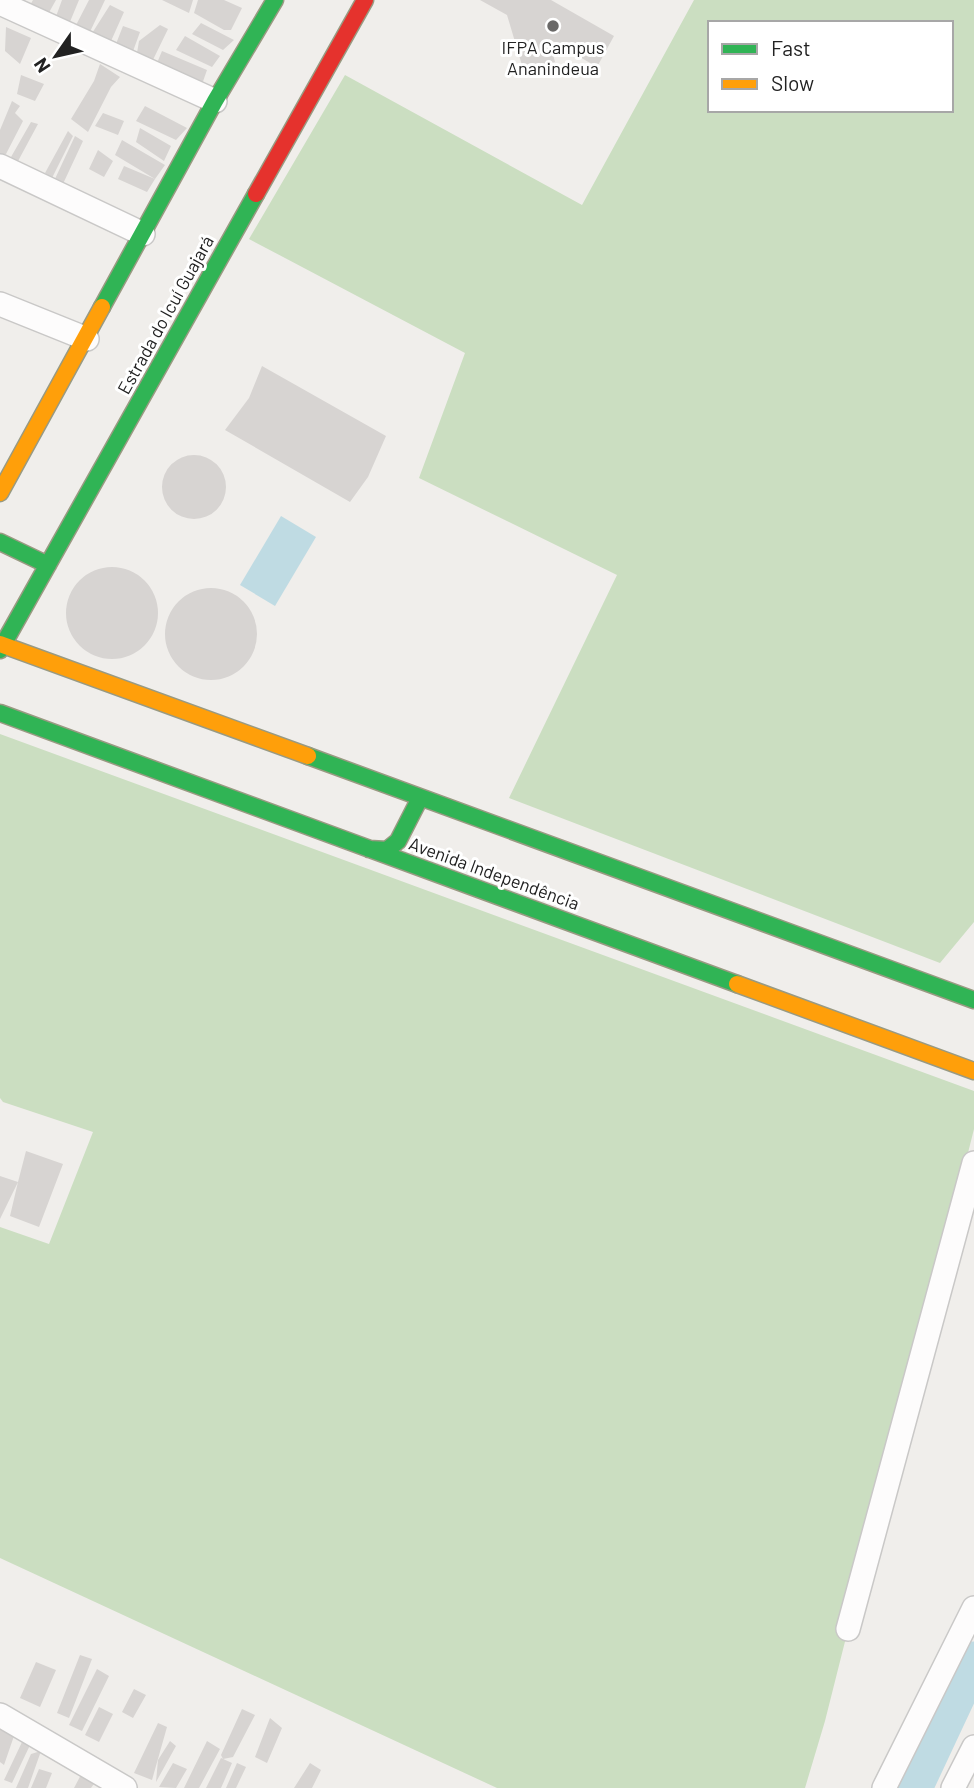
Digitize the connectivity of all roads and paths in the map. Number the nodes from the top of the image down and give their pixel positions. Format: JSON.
{"nodes":[{"id":1,"x":275,"y":0,"type":"edge"},
{"id":2,"x":365,"y":0,"type":"edge"},
{"id":3,"x":0,"y":3,"type":"edge"},
{"id":4,"x":332,"y":20,"type":"dead end"},
{"id":5,"x":345,"y":36,"type":"junction"},
{"id":6,"x":215,"y":101,"type":"junction"},
{"id":7,"x":0,"y":166,"type":"edge"},
{"id":8,"x":144,"y":234,"type":"junction"},
{"id":9,"x":0,"y":304,"type":"edge"},
{"id":10,"x":87,"y":339,"type":"junction"},
{"id":11,"x":0,"y":493,"type":"edge"},
{"id":12,"x":0,"y":542,"type":"edge"},
{"id":13,"x":48,"y":565,"type":"junction"},
{"id":14,"x":1,"y":647,"type":"edge"},
{"id":15,"x":0,"y":713,"type":"edge"},
{"id":16,"x":419,"y":800,"type":"junction"},
{"id":17,"x":369,"y":849,"type":"junction"},
{"id":18,"x":974,"y":1000,"type":"edge"},
{"id":19,"x":974,"y":1070,"type":"edge"},
{"id":20,"x":974,"y":1163,"type":"edge"},
{"id":21,"x":974,"y":1608,"type":"edge"},
{"id":22,"x":848,"y":1629,"type":"dead end"},
{"id":23,"x":0,"y":1715,"type":"edge"},
{"id":24,"x":974,"y":1747,"type":"edge"},
{"id":25,"x":125,"y":1788,"type":"edge"},
{"id":26,"x":884,"y":1788,"type":"edge"},
{"id":27,"x":953,"y":1788,"type":"edge"}],
"edges":[{"from":1,"to":6,"type":"main road"},
{"from":2,"to":5,"type":"main road","name":"Estrada do Icuí Guajará"},
{"from":3,"to":6,"type":"street"},
{"from":4,"to":5,"type":"main road"},
{"from":5,"to":13,"type":"main road","name":"Estrada do Icuí Guajará"},
{"from":6,"to":8,"type":"main road"},
{"from":7,"to":8,"type":"street"},
{"from":8,"to":10,"type":"main road"},
{"from":9,"to":10,"type":"street"},
{"from":10,"to":11,"type":"main road"},
{"from":12,"to":13,"type":"main road"},
{"from":13,"to":14,"type":"main road","name":"Estrada do Icuí Guajará"},
{"from":14,"to":16,"type":"main road"},
{"from":15,"to":17,"type":"main road","name":"Avenida Independência"},
{"from":16,"to":17,"type":"main road"},
{"from":16,"to":18,"type":"main road"},
{"from":17,"to":19,"type":"main road","name":"Avenida Independência"},
{"from":20,"to":22,"type":"street"},
{"from":21,"to":26,"type":"street"},
{"from":23,"to":25,"type":"street"},
{"from":24,"to":27,"type":"street"}]}
